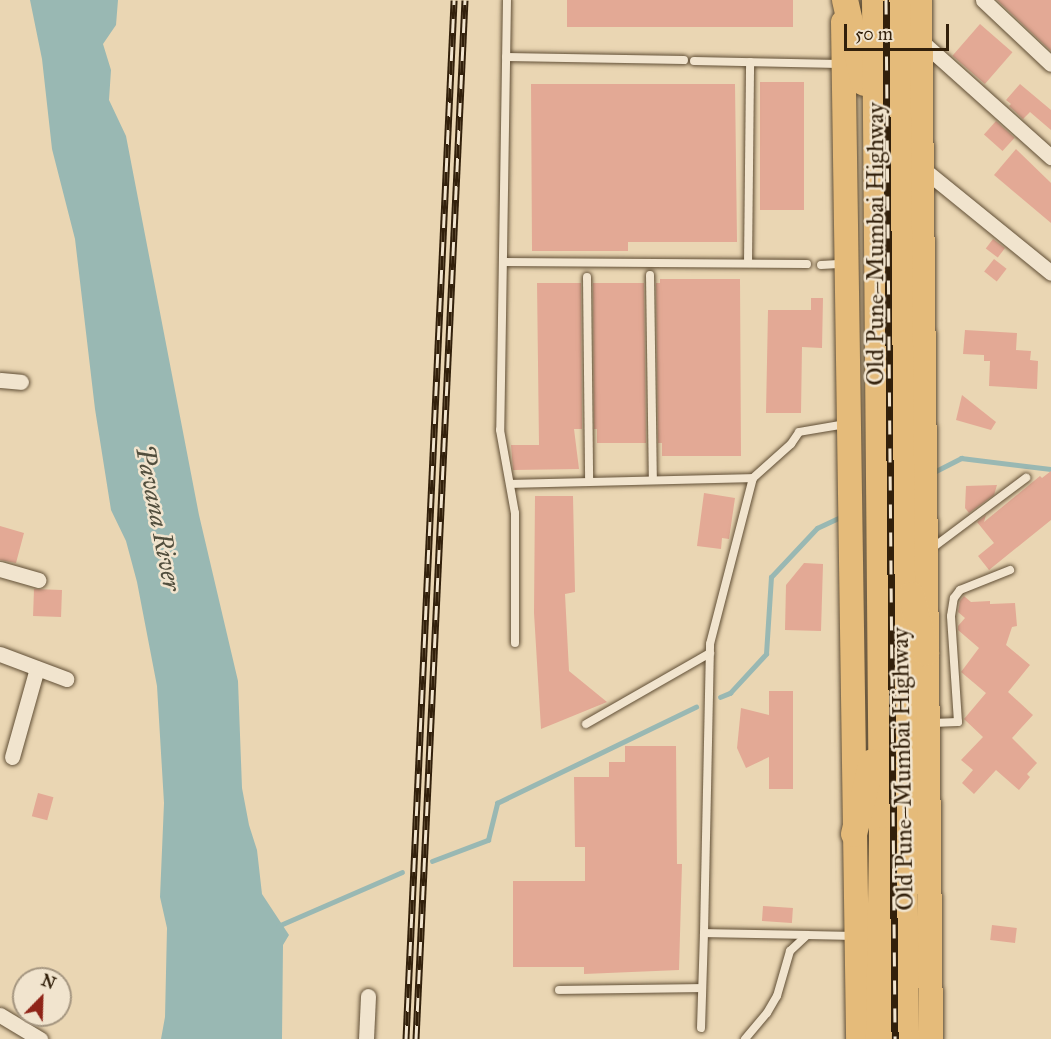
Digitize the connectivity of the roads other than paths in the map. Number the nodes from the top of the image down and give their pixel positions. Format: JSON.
{"nodes":[{"id":1,"x":507,"y":0,"type":"edge"},
{"id":2,"x":844,"y":0,"type":"edge"},
{"id":3,"x":874,"y":0,"type":"edge"},
{"id":4,"x":897,"y":0,"type":"edge"},
{"id":5,"x":920,"y":0,"type":"edge"},
{"id":6,"x":983,"y":0,"type":"edge"},
{"id":7,"x":920,"y":40,"type":"junction"},
{"id":8,"x":506,"y":57,"type":"junction"},
{"id":9,"x":684,"y":60,"type":"dead end"},
{"id":10,"x":694,"y":61,"type":"dead end"},
{"id":11,"x":750,"y":62,"type":"junction"},
{"id":12,"x":844,"y":64,"type":"junction"},
{"id":13,"x":1051,"y":64,"type":"edge"},
{"id":14,"x":875,"y":127,"type":"junction"},
{"id":15,"x":1051,"y":157,"type":"edge"},
{"id":16,"x":922,"y":168,"type":"junction"},
{"id":17,"x":503,"y":262,"type":"junction"},
{"id":18,"x":748,"y":263,"type":"junction"},
{"id":19,"x":807,"y":264,"type":"dead end"},
{"id":20,"x":847,"y":264,"type":"junction"},
{"id":21,"x":821,"y":265,"type":"dead end"},
{"id":22,"x":1051,"y":273,"type":"edge"},
{"id":23,"x":650,"y":275,"type":"dead end"},
{"id":24,"x":586,"y":277,"type":"dead end"},
{"id":25,"x":0,"y":380,"type":"edge"},
{"id":26,"x":21,"y":382,"type":"dead end"},
{"id":27,"x":849,"y":424,"type":"junction"},
{"id":28,"x":753,"y":478,"type":"junction"},
{"id":29,"x":1026,"y":478,"type":"dead end"},
{"id":30,"x":589,"y":480,"type":"junction"},
{"id":31,"x":653,"y":480,"type":"junction"},
{"id":32,"x":511,"y":484,"type":"junction"},
{"id":33,"x":890,"y":493,"type":"junction"},
{"id":34,"x":913,"y":553,"type":"junction"},
{"id":35,"x":0,"y":569,"type":"edge"},
{"id":36,"x":1010,"y":570,"type":"dead end"},
{"id":37,"x":38,"y":580,"type":"dead end"},
{"id":38,"x":515,"y":643,"type":"dead end"},
{"id":39,"x":710,"y":653,"type":"junction"},
{"id":40,"x":926,"y":653,"type":"joint"},
{"id":41,"x":2,"y":660,"type":"edge"},
{"id":42,"x":37,"y":668,"type":"junction"},
{"id":43,"x":66,"y":679,"type":"dead end"},
{"id":44,"x":586,"y":724,"type":"dead end"},
{"id":45,"x":881,"y":724,"type":"junction"},
{"id":46,"x":927,"y":724,"type":"junction"},
{"id":47,"x":12,"y":757,"type":"dead end"},
{"id":48,"x":854,"y":834,"type":"junction"},
{"id":49,"x":704,"y":933,"type":"junction"},
{"id":50,"x":807,"y":935,"type":"junction"},
{"id":51,"x":856,"y":936,"type":"junction"},
{"id":52,"x":702,"y":988,"type":"junction"},
{"id":53,"x":559,"y":990,"type":"dead end"},
{"id":54,"x":368,"y":996,"type":"dead end"},
{"id":55,"x":0,"y":1015,"type":"edge"},
{"id":56,"x":700,"y":1028,"type":"dead end"},
{"id":57,"x":39,"y":1039,"type":"edge"},
{"id":58,"x":366,"y":1039,"type":"edge"},
{"id":59,"x":744,"y":1039,"type":"edge"},
{"id":60,"x":858,"y":1039,"type":"edge"},
{"id":61,"x":879,"y":1039,"type":"edge"},
{"id":62,"x":906,"y":1039,"type":"edge"},
{"id":63,"x":931,"y":1039,"type":"edge"}],
"edges":[{"from":1,"to":8,"type":"lane"},
{"from":2,"to":12,"type":"main road"},
{"from":2,"to":14,"type":"highway"},
{"from":3,"to":14,"type":"highway","name":"Old Pune–Mumbai Highway"},
{"from":4,"to":33,"type":"highway","name":"Old Pune–Mumbai Highway"},
{"from":5,"to":7,"type":"main road"},
{"from":6,"to":13,"type":"street"},
{"from":7,"to":15,"type":"street"},
{"from":7,"to":16,"type":"main road"},
{"from":8,"to":9,"type":"lane"},
{"from":8,"to":17,"type":"lane"},
{"from":10,"to":11,"type":"lane"},
{"from":11,"to":12,"type":"lane"},
{"from":11,"to":18,"type":"lane"},
{"from":12,"to":20,"type":"main road"},
{"from":14,"to":33,"type":"highway","name":"Old Pune–Mumbai Highway"},
{"from":16,"to":22,"type":"street"},
{"from":16,"to":34,"type":"main road"},
{"from":17,"to":18,"type":"lane"},
{"from":17,"to":32,"type":"lane"},
{"from":18,"to":19,"type":"lane"},
{"from":20,"to":21,"type":"lane"},
{"from":20,"to":27,"type":"main road"},
{"from":23,"to":31,"type":"lane"},
{"from":24,"to":30,"type":"lane"},
{"from":25,"to":26,"type":"street"},
{"from":27,"to":28,"type":"lane"},
{"from":27,"to":48,"type":"main road"},
{"from":28,"to":31,"type":"lane"},
{"from":28,"to":39,"type":"lane"},
{"from":29,"to":34,"type":"lane"},
{"from":30,"to":31,"type":"lane"},
{"from":30,"to":32,"type":"lane"},
{"from":32,"to":38,"type":"lane"},
{"from":33,"to":34,"type":"highway","name":"Old Pune–Mumbai Highway"},
{"from":33,"to":45,"type":"highway","name":"Old Pune–Mumbai Highway"},
{"from":34,"to":40,"type":"highway"},
{"from":34,"to":62,"type":"highway","name":"Old Pune–Mumbai Highway"},
{"from":35,"to":37,"type":"street"},
{"from":36,"to":46,"type":"lane"},
{"from":39,"to":44,"type":"lane"},
{"from":39,"to":49,"type":"lane"},
{"from":40,"to":46,"type":"main road"},
{"from":41,"to":42,"type":"street"},
{"from":42,"to":43,"type":"street"},
{"from":42,"to":47,"type":"street"},
{"from":45,"to":48,"type":"highway"},
{"from":45,"to":61,"type":"highway","name":"Old Pune–Mumbai Highway"},
{"from":46,"to":63,"type":"main road"},
{"from":48,"to":51,"type":"main road"},
{"from":49,"to":50,"type":"lane"},
{"from":49,"to":52,"type":"lane"},
{"from":50,"to":51,"type":"lane"},
{"from":50,"to":59,"type":"lane"},
{"from":51,"to":60,"type":"main road"},
{"from":52,"to":53,"type":"lane"},
{"from":52,"to":56,"type":"lane"},
{"from":54,"to":58,"type":"street"},
{"from":55,"to":57,"type":"street"}]}
